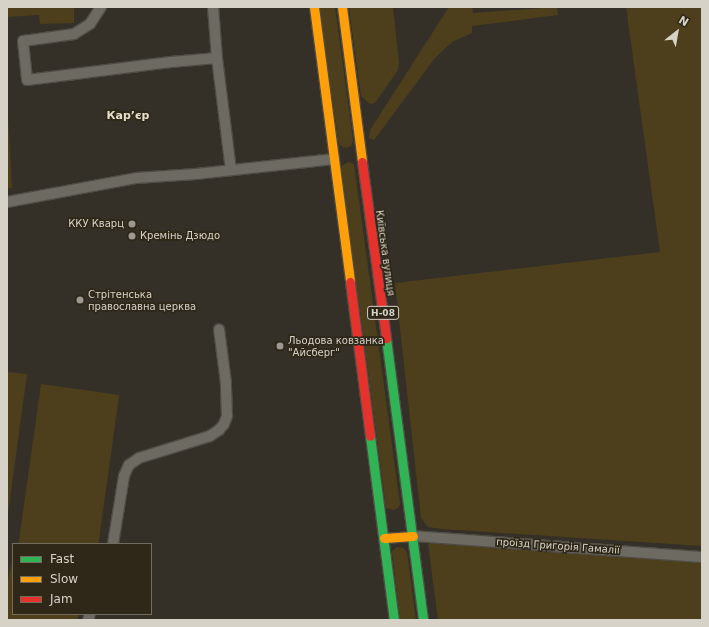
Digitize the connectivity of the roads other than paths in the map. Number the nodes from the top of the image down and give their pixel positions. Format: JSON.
{"nodes":[{"id":1,"x":100,"y":7,"type":"edge"},
{"id":2,"x":213,"y":7,"type":"edge"},
{"id":3,"x":314,"y":7,"type":"edge"},
{"id":4,"x":342,"y":7,"type":"edge"},
{"id":5,"x":217,"y":58,"type":"junction"},
{"id":6,"x":338,"y":159,"type":"junction"},
{"id":7,"x":231,"y":170,"type":"junction"},
{"id":8,"x":7,"y":202,"type":"edge"},
{"id":9,"x":219,"y":329,"type":"dead end"},
{"id":10,"x":413,"y":536,"type":"junction"},
{"id":11,"x":384,"y":538,"type":"junction"},
{"id":12,"x":113,"y":543,"type":"edge"},
{"id":13,"x":702,"y":557,"type":"edge"},
{"id":14,"x":394,"y":620,"type":"edge"},
{"id":15,"x":423,"y":620,"type":"edge"}],
"edges":[{"from":1,"to":5,"type":"street"},
{"from":2,"to":5,"type":"street"},
{"from":3,"to":6,"type":"main road","number":"Н-08"},
{"from":4,"to":10,"type":"main road","name":"Київська вулиця","number":"Н-08"},
{"from":5,"to":7,"type":"street"},
{"from":6,"to":7,"type":"street"},
{"from":6,"to":11,"type":"main road","number":"Н-08"},
{"from":7,"to":8,"type":"street"},
{"from":9,"to":12,"type":"street"},
{"from":10,"to":11,"type":"main road"},
{"from":10,"to":13,"type":"street","name":"проїзд Григорія Гамалії"},
{"from":10,"to":15,"type":"main road","name":"Київська вулиця","number":"Н-08"},
{"from":11,"to":14,"type":"main road","number":"Н-08"}]}
